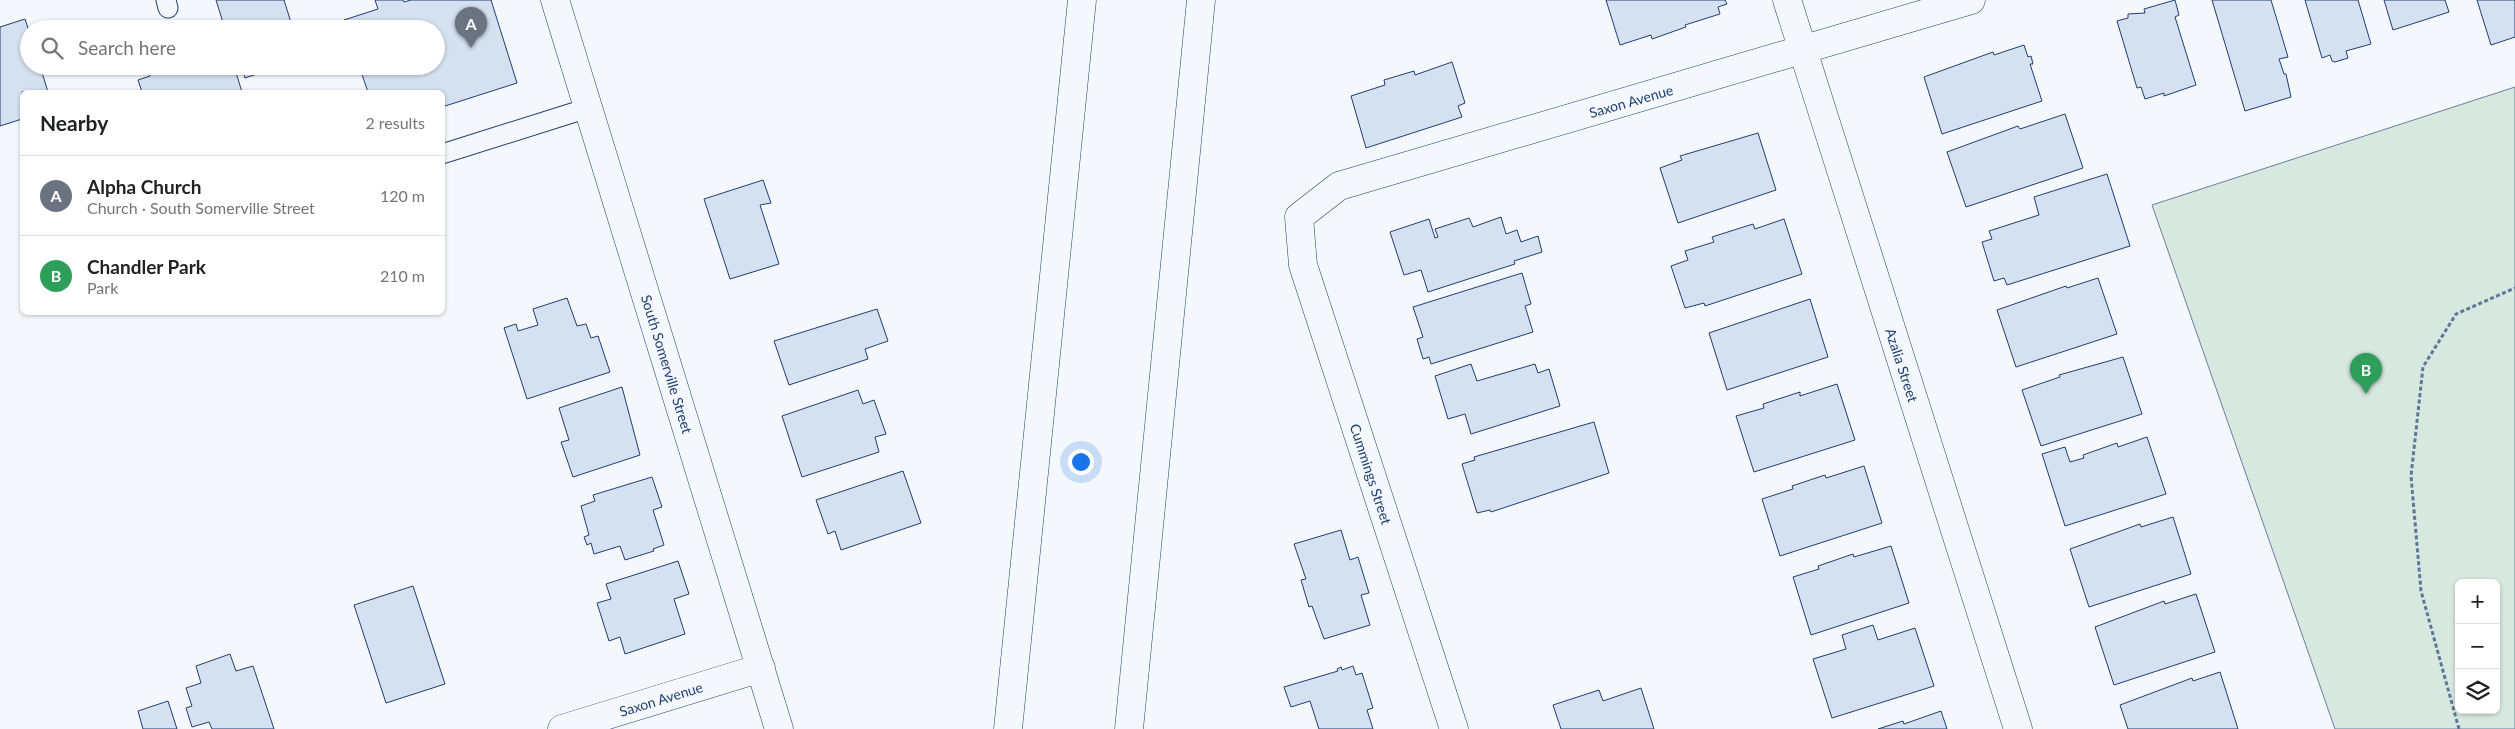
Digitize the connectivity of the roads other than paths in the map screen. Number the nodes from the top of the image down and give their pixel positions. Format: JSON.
{"nodes":[{"id":1,"x":555,"y":0,"type":"edge"},
{"id":2,"x":1082,"y":0,"type":"edge"},
{"id":3,"x":1201,"y":0,"type":"edge"},
{"id":4,"x":1787,"y":0,"type":"edge"},
{"id":5,"x":1971,"y":0,"type":"edge"},
{"id":6,"x":1802,"y":52,"type":"junction"},
{"id":7,"x":588,"y":108,"type":"junction"},
{"id":8,"x":445,"y":153,"type":"edge"},
{"id":9,"x":1299,"y":217,"type":"joint"},
{"id":10,"x":760,"y":668,"type":"junction"},
{"id":11,"x":562,"y":729,"type":"edge"},
{"id":12,"x":779,"y":729,"type":"edge"},
{"id":13,"x":1008,"y":729,"type":"edge"},
{"id":14,"x":1129,"y":729,"type":"edge"},
{"id":15,"x":1454,"y":729,"type":"edge"},
{"id":16,"x":2018,"y":729,"type":"edge"}],
"edges":[{"from":1,"to":7,"type":"main road","name":"South Somerville Street"},
{"from":2,"to":13,"type":"main road"},
{"from":3,"to":14,"type":"main road"},
{"from":4,"to":6,"type":"main road","name":"Azalia Street"},
{"from":5,"to":6,"type":"main road","name":"Saxon Avenue"},
{"from":6,"to":9,"type":"main road","name":"Saxon Avenue"},
{"from":6,"to":16,"type":"main road","name":"Azalia Street"},
{"from":7,"to":8,"type":"lane"},
{"from":7,"to":10,"type":"main road","name":"South Somerville Street"},
{"from":9,"to":15,"type":"main road","name":"Cummings Street"},
{"from":10,"to":11,"type":"main road","name":"Saxon Avenue"},
{"from":10,"to":12,"type":"main road","name":"South Somerville Street"}]}
